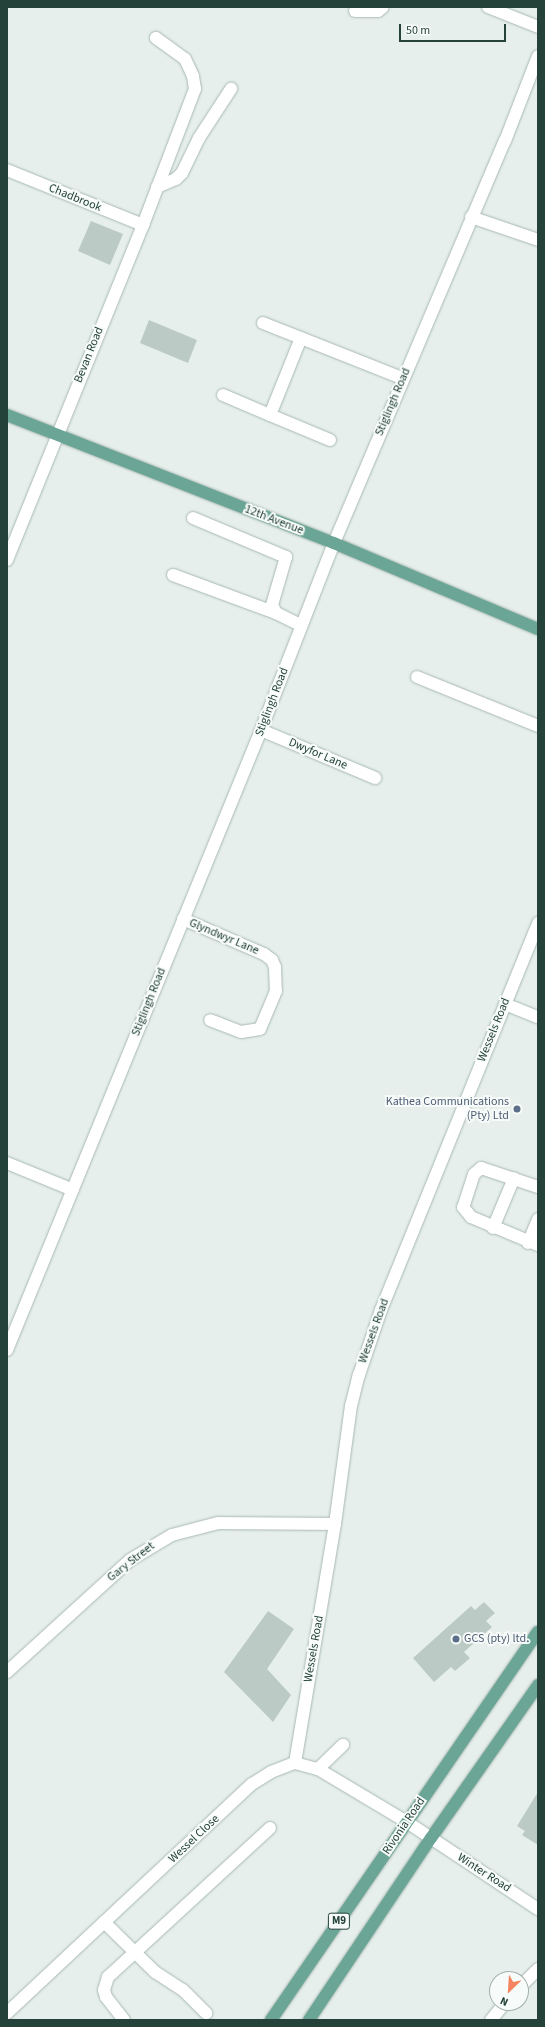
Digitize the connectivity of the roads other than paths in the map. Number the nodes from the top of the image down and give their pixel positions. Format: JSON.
{"nodes":[{"id":1,"x":383,"y":7,"type":"edge"},
{"id":2,"x":488,"y":7,"type":"edge"},
{"id":3,"x":354,"y":11,"type":"dead end"},
{"id":4,"x":538,"y":27,"type":"edge"},
{"id":5,"x":156,"y":38,"type":"dead end"},
{"id":6,"x":538,"y":56,"type":"edge"},
{"id":7,"x":231,"y":89,"type":"dead end"},
{"id":8,"x":7,"y":170,"type":"edge"},
{"id":9,"x":157,"y":187,"type":"junction"},
{"id":10,"x":471,"y":217,"type":"junction"},
{"id":11,"x":143,"y":225,"type":"junction"},
{"id":12,"x":538,"y":240,"type":"edge"},
{"id":13,"x":263,"y":323,"type":"dead end"},
{"id":14,"x":301,"y":338,"type":"junction"},
{"id":15,"x":402,"y":378,"type":"junction"},
{"id":16,"x":224,"y":395,"type":"dead end"},
{"id":17,"x":7,"y":415,"type":"edge"},
{"id":18,"x":270,"y":415,"type":"junction"},
{"id":19,"x":56,"y":435,"type":"junction"},
{"id":20,"x":330,"y":440,"type":"dead end"},
{"id":21,"x":193,"y":518,"type":"dead end"},
{"id":22,"x":334,"y":543,"type":"junction"},
{"id":23,"x":7,"y":560,"type":"edge"},
{"id":24,"x":173,"y":574,"type":"dead end"},
{"id":25,"x":276,"y":613,"type":"junction"},
{"id":26,"x":301,"y":626,"type":"junction"},
{"id":27,"x":538,"y":629,"type":"edge"},
{"id":28,"x":417,"y":676,"type":"dead end"},
{"id":29,"x":538,"y":726,"type":"edge"},
{"id":30,"x":261,"y":730,"type":"junction"},
{"id":31,"x":375,"y":778,"type":"dead end"},
{"id":32,"x":183,"y":919,"type":"junction"},
{"id":33,"x":538,"y":923,"type":"edge"},
{"id":34,"x":533,"y":950,"type":"edge"},
{"id":35,"x":505,"y":1004,"type":"junction"},
{"id":36,"x":538,"y":1017,"type":"edge"},
{"id":37,"x":210,"y":1020,"type":"dead end"},
{"id":38,"x":7,"y":1163,"type":"edge"},
{"id":39,"x":514,"y":1178,"type":"junction"},
{"id":40,"x":538,"y":1187,"type":"edge"},
{"id":41,"x":73,"y":1190,"type":"junction"},
{"id":42,"x":538,"y":1219,"type":"edge"},
{"id":43,"x":493,"y":1228,"type":"junction"},
{"id":44,"x":533,"y":1244,"type":"edge"},
{"id":45,"x":7,"y":1350,"type":"edge"},
{"id":46,"x":335,"y":1524,"type":"junction"},
{"id":47,"x":538,"y":1632,"type":"edge"},
{"id":48,"x":7,"y":1672,"type":"edge"},
{"id":49,"x":538,"y":1685,"type":"edge"},
{"id":50,"x":343,"y":1745,"type":"dead end"},
{"id":51,"x":295,"y":1763,"type":"junction"},
{"id":52,"x":318,"y":1769,"type":"junction"},
{"id":53,"x":407,"y":1822,"type":"junction"},
{"id":54,"x":270,"y":1828,"type":"dead end"},
{"id":55,"x":431,"y":1838,"type":"junction"},
{"id":56,"x":538,"y":1909,"type":"edge"},
{"id":57,"x":104,"y":1922,"type":"junction"},
{"id":58,"x":134,"y":1952,"type":"junction"},
{"id":59,"x":538,"y":1969,"type":"edge"},
{"id":60,"x":529,"y":1978,"type":"edge"},
{"id":61,"x":498,"y":2011,"type":"edge"},
{"id":62,"x":206,"y":2013,"type":"dead end"},
{"id":63,"x":7,"y":2014,"type":"edge"},
{"id":64,"x":124,"y":2020,"type":"edge"},
{"id":65,"x":270,"y":2020,"type":"edge"},
{"id":66,"x":309,"y":2020,"type":"edge"},
{"id":67,"x":491,"y":2020,"type":"edge"}],
"edges":[{"from":1,"to":3,"type":"street"},
{"from":2,"to":4,"type":"street"},
{"from":5,"to":9,"type":"street","name":"Bevan Road"},
{"from":6,"to":10,"type":"street","name":"Stiglingh Road"},
{"from":7,"to":9,"type":"street"},
{"from":8,"to":11,"type":"street","name":"Chadbrook"},
{"from":9,"to":11,"type":"street","name":"Bevan Road"},
{"from":10,"to":12,"type":"street"},
{"from":10,"to":15,"type":"street","name":"Stiglingh Road"},
{"from":11,"to":19,"type":"street","name":"Bevan Road"},
{"from":13,"to":14,"type":"street"},
{"from":14,"to":15,"type":"street"},
{"from":14,"to":18,"type":"street"},
{"from":15,"to":22,"type":"street","name":"Stiglingh Road"},
{"from":16,"to":18,"type":"street"},
{"from":17,"to":19,"type":"main road","name":"12th Avenue"},
{"from":18,"to":20,"type":"street"},
{"from":19,"to":22,"type":"main road","name":"12th Avenue"},
{"from":19,"to":23,"type":"street","name":"Bevan Road"},
{"from":21,"to":25,"type":"street"},
{"from":22,"to":26,"type":"street","name":"Stiglingh Road"},
{"from":22,"to":27,"type":"main road","name":"12th Avenue"},
{"from":24,"to":25,"type":"street"},
{"from":25,"to":26,"type":"street"},
{"from":26,"to":30,"type":"street","name":"Stiglingh Road"},
{"from":28,"to":29,"type":"street"},
{"from":30,"to":31,"type":"street","name":"Dwyfor Lane"},
{"from":30,"to":32,"type":"street","name":"Stiglingh Road"},
{"from":32,"to":37,"type":"street","name":"Glyndwyr Lane"},
{"from":32,"to":41,"type":"street","name":"Stiglingh Road"},
{"from":33,"to":34,"type":"street","name":"Wessels Road"},
{"from":34,"to":35,"type":"street","name":"Wessels Road"},
{"from":35,"to":36,"type":"street"},
{"from":35,"to":46,"type":"street","name":"Wessels Road"},
{"from":38,"to":41,"type":"street"},
{"from":39,"to":40,"type":"street"},
{"from":39,"to":43,"type":"street"},
{"from":39,"to":43,"type":"street"},
{"from":41,"to":45,"type":"street","name":"Stiglingh Road"},
{"from":42,"to":44,"type":"street"},
{"from":43,"to":44,"type":"street"},
{"from":46,"to":48,"type":"street","name":"Gary Street"},
{"from":46,"to":51,"type":"street","name":"Wessels Road"},
{"from":47,"to":53,"type":"main road","name":"Rivonia Road","number":"M9"},
{"from":49,"to":55,"type":"main road","number":"M9"},
{"from":50,"to":52,"type":"street"},
{"from":51,"to":52,"type":"street"},
{"from":51,"to":57,"type":"street","name":"Wessel Close"},
{"from":52,"to":53,"type":"street"},
{"from":53,"to":55,"type":"street","name":"Winter Road"},
{"from":53,"to":65,"type":"main road","name":"Rivonia Road","number":"M9"},
{"from":54,"to":58,"type":"street"},
{"from":55,"to":56,"type":"street","name":"Winter Road"},
{"from":55,"to":66,"type":"main road","number":"M9"},
{"from":57,"to":58,"type":"street"},
{"from":57,"to":63,"type":"street","name":"Wessel Close"},
{"from":58,"to":62,"type":"street"},
{"from":58,"to":64,"type":"street"},
{"from":59,"to":60,"type":"street"},
{"from":61,"to":67,"type":"street"}]}
